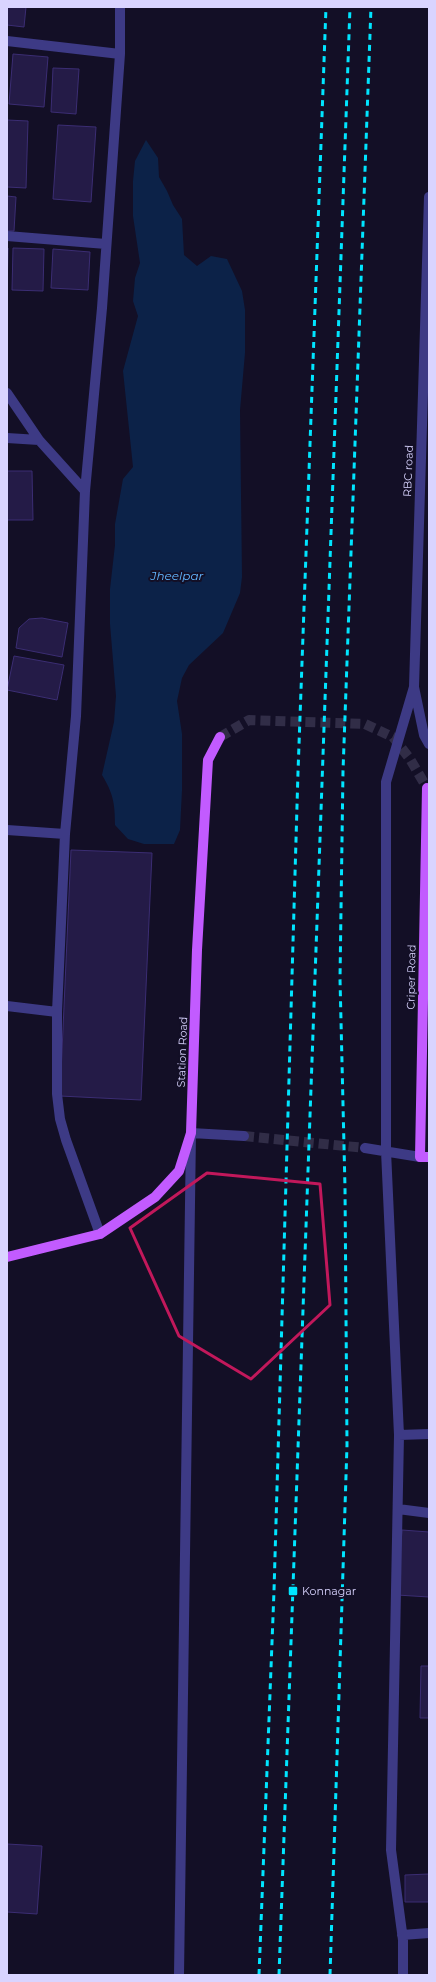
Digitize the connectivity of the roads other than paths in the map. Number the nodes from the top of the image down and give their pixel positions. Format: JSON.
{"nodes":[{"id":1,"x":120,"y":7,"type":"edge"},
{"id":2,"x":7,"y":41,"type":"edge"},
{"id":3,"x":120,"y":54,"type":"junction"},
{"id":4,"x":429,"y":197,"type":"edge"},
{"id":5,"x":7,"y":236,"type":"edge"},
{"id":6,"x":106,"y":244,"type":"junction"},
{"id":7,"x":7,"y":393,"type":"edge"},
{"id":8,"x":7,"y":438,"type":"edge"},
{"id":9,"x":39,"y":440,"type":"junction"},
{"id":10,"x":84,"y":491,"type":"junction"},
{"id":11,"x":414,"y":687,"type":"junction"},
{"id":12,"x":220,"y":737,"type":"tunnel mouth"},
{"id":13,"x":427,"y":737,"type":"edge"},
{"id":14,"x":427,"y":788,"type":"dead end"},
{"id":15,"x":7,"y":830,"type":"edge"},
{"id":16,"x":65,"y":834,"type":"junction"},
{"id":17,"x":7,"y":1006,"type":"edge"},
{"id":18,"x":57,"y":1012,"type":"junction"},
{"id":19,"x":191,"y":1133,"type":"junction"},
{"id":20,"x":244,"y":1136,"type":"tunnel mouth"},
{"id":21,"x":365,"y":1148,"type":"tunnel mouth"},
{"id":22,"x":386,"y":1151,"type":"junction"},
{"id":23,"x":424,"y":1157,"type":"edge"},
{"id":24,"x":100,"y":1234,"type":"junction"},
{"id":25,"x":7,"y":1257,"type":"edge"},
{"id":26,"x":429,"y":1434,"type":"edge"},
{"id":27,"x":399,"y":1435,"type":"junction"},
{"id":28,"x":398,"y":1509,"type":"junction"},
{"id":29,"x":429,"y":1513,"type":"edge"},
{"id":30,"x":429,"y":1933,"type":"edge"},
{"id":31,"x":402,"y":1935,"type":"junction"},
{"id":32,"x":179,"y":1975,"type":"edge"},
{"id":33,"x":403,"y":1975,"type":"edge"}],
"edges":[{"from":1,"to":3,"type":"street"},
{"from":2,"to":3,"type":"street"},
{"from":3,"to":6,"type":"street"},
{"from":4,"to":11,"type":"street","name":"RBC road"},
{"from":5,"to":6,"type":"street"},
{"from":6,"to":10,"type":"street"},
{"from":7,"to":9,"type":"street"},
{"from":8,"to":9,"type":"street"},
{"from":9,"to":10,"type":"street"},
{"from":10,"to":16,"type":"street"},
{"from":11,"to":13,"type":"street","name":"RBC road"},
{"from":11,"to":22,"type":"street"},
{"from":12,"to":19,"type":"main road","name":"Station Road"},
{"from":14,"to":23,"type":"main road","name":"Criper Road"},
{"from":15,"to":16,"type":"street"},
{"from":16,"to":18,"type":"street"},
{"from":17,"to":18,"type":"street"},
{"from":18,"to":24,"type":"street"},
{"from":19,"to":20,"type":"street"},
{"from":19,"to":24,"type":"main road","name":"Station Road"},
{"from":19,"to":32,"type":"street"},
{"from":21,"to":22,"type":"street"},
{"from":22,"to":23,"type":"street"},
{"from":22,"to":27,"type":"street"},
{"from":24,"to":25,"type":"main road","name":"Station Road"},
{"from":26,"to":27,"type":"street"},
{"from":27,"to":28,"type":"street"},
{"from":28,"to":29,"type":"street"},
{"from":28,"to":31,"type":"street"},
{"from":30,"to":31,"type":"street"},
{"from":31,"to":33,"type":"street"}]}
